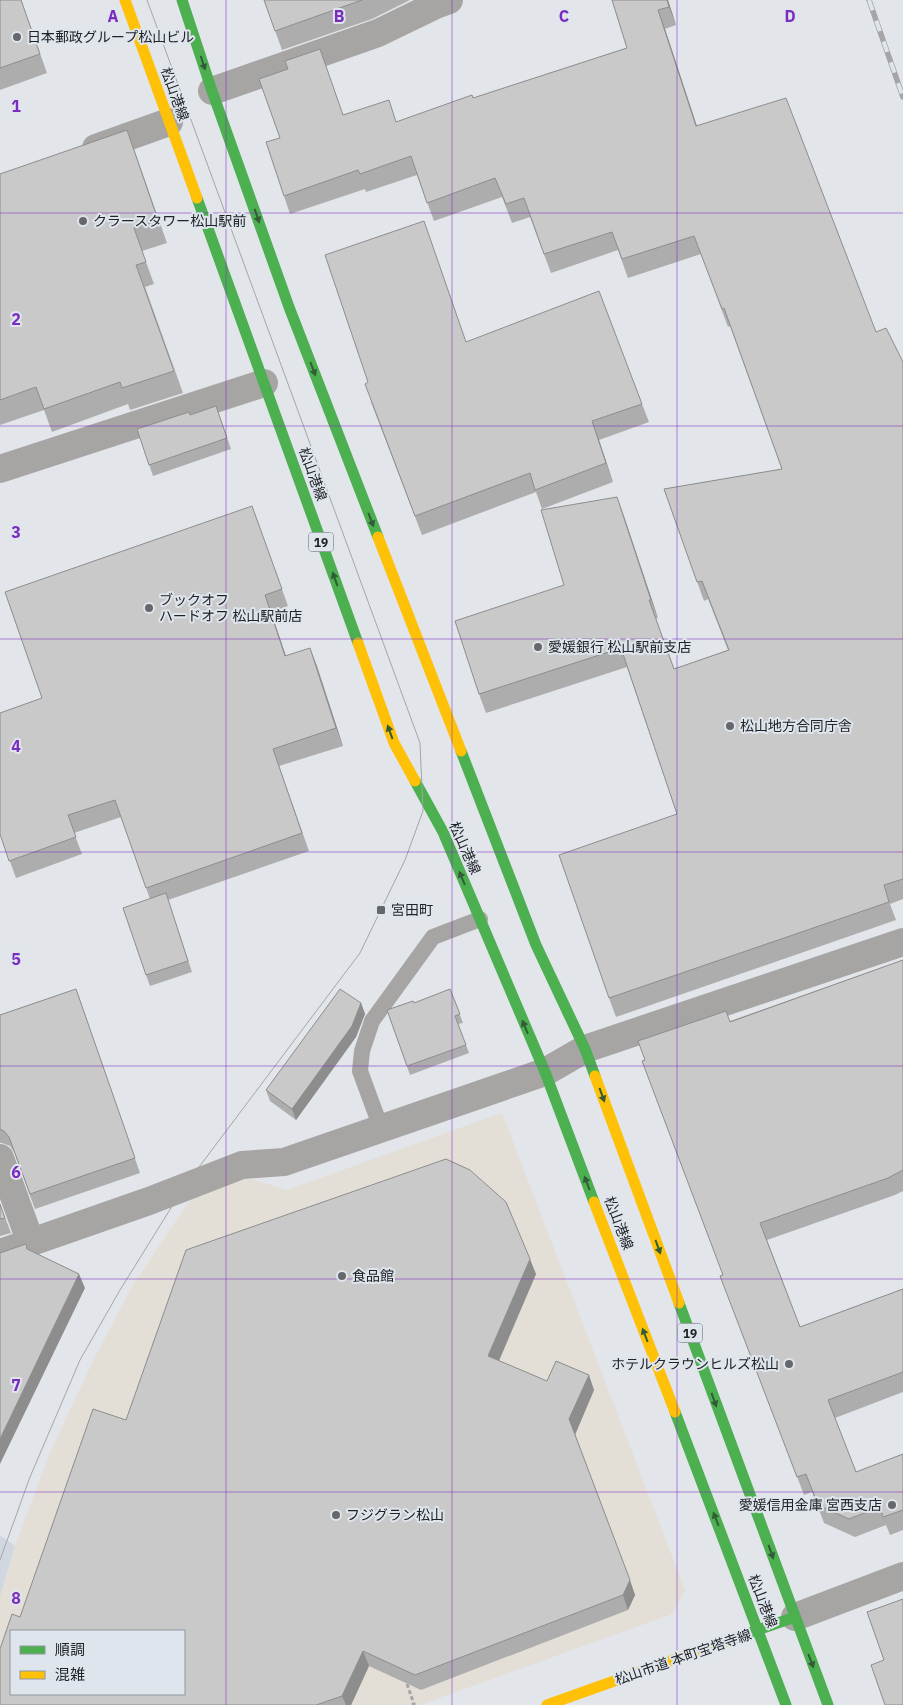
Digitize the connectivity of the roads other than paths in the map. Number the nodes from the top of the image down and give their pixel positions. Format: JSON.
{"nodes":[{"id":1,"x":125,"y":0,"type":"edge"},
{"id":2,"x":182,"y":0,"type":"edge"},
{"id":3,"x":449,"y":0,"type":"edge"},
{"id":4,"x":212,"y":91,"type":"junction"},
{"id":5,"x":169,"y":122,"type":"junction"},
{"id":6,"x":75,"y":156,"type":"edge"},
{"id":7,"x":264,"y":384,"type":"junction"},
{"id":8,"x":0,"y":469,"type":"edge"},
{"id":9,"x":480,"y":919,"type":"junction"},
{"id":10,"x":903,"y":942,"type":"edge"},
{"id":11,"x":585,"y":1049,"type":"junction"},
{"id":12,"x":545,"y":1072,"type":"junction"},
{"id":13,"x":381,"y":1128,"type":"junction"},
{"id":14,"x":0,"y":1158,"type":"edge"},
{"id":15,"x":31,"y":1243,"type":"junction"},
{"id":16,"x":0,"y":1253,"type":"edge"},
{"id":17,"x":903,"y":1576,"type":"edge"},
{"id":18,"x":795,"y":1617,"type":"junction"},
{"id":19,"x":758,"y":1630,"type":"junction"},
{"id":20,"x":547,"y":1705,"type":"edge"},
{"id":21,"x":786,"y":1705,"type":"edge"},
{"id":22,"x":828,"y":1705,"type":"edge"}],
"edges":[{"from":1,"to":5,"type":"main road","name":"松山港線","number":"19"},
{"from":2,"to":4,"type":"main road","name":"松山港線","number":"19","one_way":true},
{"from":3,"to":4,"type":"street"},
{"from":4,"to":11,"type":"main road","name":"松山港線","number":"19","one_way":true},
{"from":5,"to":6,"type":"street"},
{"from":5,"to":7,"type":"main road","name":"松山港線","number":"19"},
{"from":7,"to":8,"type":"street"},
{"from":9,"to":7,"type":"main road","name":"松山港線","number":"19","one_way":true},
{"from":12,"to":9,"type":"main road","name":"松山港線","number":"19","one_way":true},
{"from":9,"to":13,"type":"lane"},
{"from":10,"to":11,"type":"street"},
{"from":11,"to":12,"type":"street"},
{"from":11,"to":18,"type":"main road","name":"松山港線","number":"19","one_way":true},
{"from":12,"to":13,"type":"street"},
{"from":19,"to":12,"type":"main road","name":"松山港線","number":"19","one_way":true},
{"from":13,"to":15,"type":"street"},
{"from":14,"to":15,"type":"street"},
{"from":15,"to":16,"type":"street"},
{"from":17,"to":18,"type":"street","name":"松山市道 本町宝塔寺線"},
{"from":18,"to":19,"type":"main road","name":"松山市道 本町宝塔寺線"},
{"from":18,"to":22,"type":"main road","name":"松山港線","number":"19","one_way":true},
{"from":19,"to":20,"type":"main road","name":"松山市道 本町宝塔寺線"},
{"from":19,"to":21,"type":"main road","name":"松山港線","number":"19"}]}
